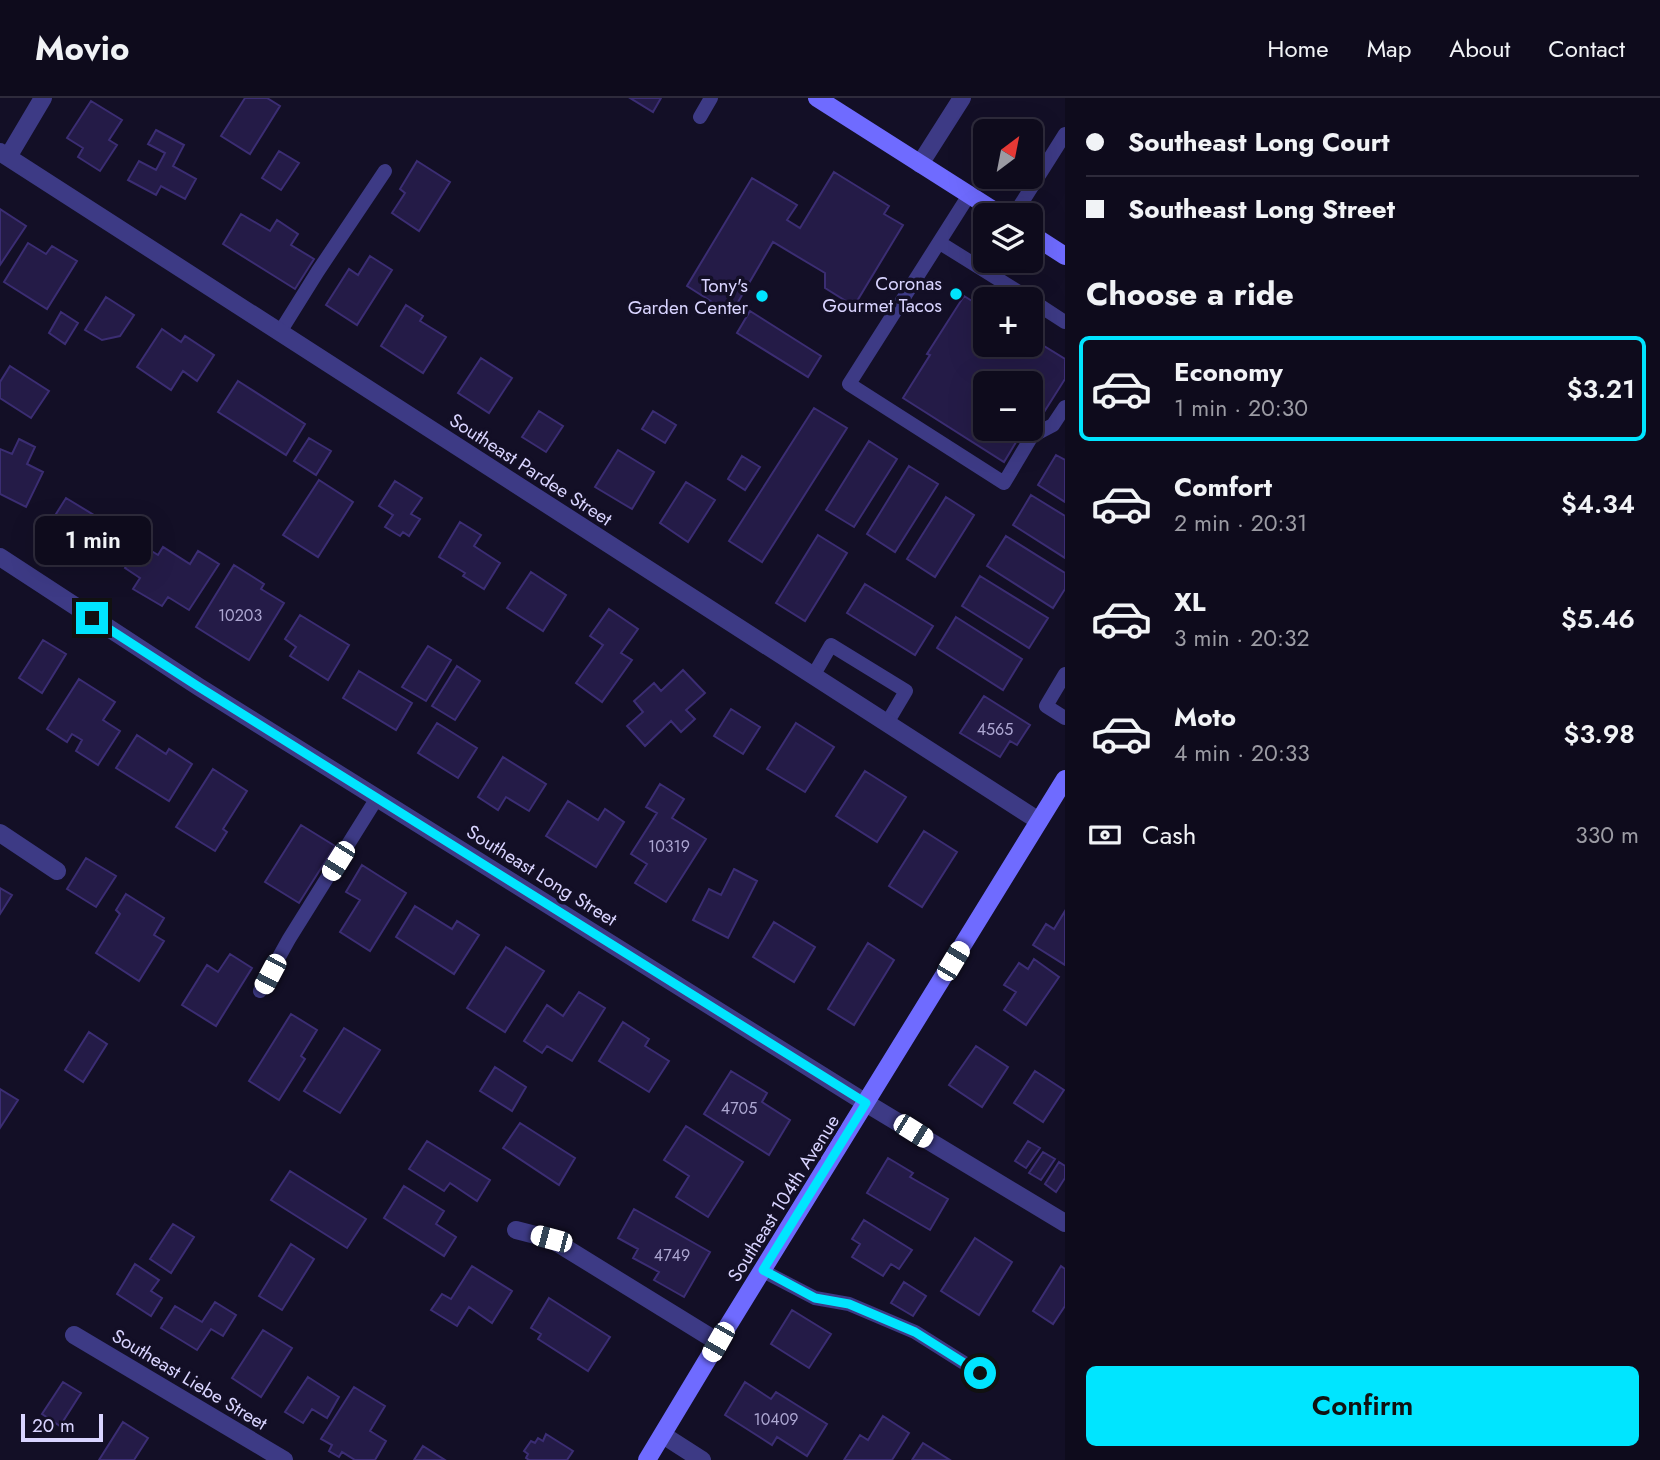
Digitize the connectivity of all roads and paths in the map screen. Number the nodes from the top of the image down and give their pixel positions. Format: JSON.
{"nodes":[{"id":1,"x":44,"y":98,"type":"edge"},
{"id":2,"x":711,"y":98,"type":"edge"},
{"id":3,"x":817,"y":98,"type":"edge"},
{"id":4,"x":962,"y":98,"type":"edge"},
{"id":5,"x":700,"y":117,"type":"dead end"},
{"id":6,"x":1065,"y":134,"type":"edge"},
{"id":7,"x":4,"y":154,"type":"edge"},
{"id":8,"x":920,"y":164,"type":"junction"},
{"id":9,"x":385,"y":171,"type":"dead end"},
{"id":10,"x":969,"y":195,"type":"junction"},
{"id":11,"x":982,"y":203,"type":"edge"},
{"id":12,"x":1022,"y":203,"type":"edge"},
{"id":13,"x":1043,"y":242,"type":"edge"},
{"id":14,"x":940,"y":243,"type":"junction"},
{"id":15,"x":1065,"y":256,"type":"edge"},
{"id":16,"x":1009,"y":287,"type":"edge"},
{"id":17,"x":1043,"y":308,"type":"edge"},
{"id":18,"x":1065,"y":321,"type":"edge"},
{"id":19,"x":281,"y":332,"type":"junction"},
{"id":20,"x":1065,"y":407,"type":"edge"},
{"id":21,"x":0,"y":557,"type":"edge"},
{"id":22,"x":1065,"y":674,"type":"edge"},
{"id":23,"x":813,"y":676,"type":"junction"},
{"id":24,"x":1065,"y":718,"type":"edge"},
{"id":25,"x":887,"y":723,"type":"junction"},
{"id":26,"x":1065,"y":779,"type":"edge"},
{"id":27,"x":377,"y":798,"type":"junction"},
{"id":28,"x":1040,"y":821,"type":"junction"},
{"id":29,"x":0,"y":833,"type":"edge"},
{"id":30,"x":57,"y":871,"type":"dead end"},
{"id":31,"x":260,"y":991,"type":"dead end"},
{"id":32,"x":866,"y":1103,"type":"junction"},
{"id":33,"x":1065,"y":1223,"type":"edge"},
{"id":34,"x":516,"y":1230,"type":"dead end"},
{"id":35,"x":763,"y":1270,"type":"junction"},
{"id":36,"x":74,"y":1335,"type":"dead end"},
{"id":37,"x":718,"y":1342,"type":"junction"},
{"id":38,"x":980,"y":1373,"type":"dead end"},
{"id":39,"x":663,"y":1435,"type":"junction"},
{"id":40,"x":284,"y":1460,"type":"edge"},
{"id":41,"x":647,"y":1460,"type":"edge"},
{"id":42,"x":702,"y":1460,"type":"edge"}],
"edges":[{"from":1,"to":7,"type":"street"},
{"from":2,"to":5,"type":"lane"},
{"from":3,"to":8,"type":"street"},
{"from":4,"to":8,"type":"street"},
{"from":6,"to":12,"type":"lane"},
{"from":7,"to":19,"type":"street","name":"Southeast Pardee Street"},
{"from":8,"to":10,"type":"street"},
{"from":9,"to":19,"type":"lane"},
{"from":10,"to":11,"type":"street"},
{"from":10,"to":14,"type":"lane"},
{"from":13,"to":15,"type":"street"},
{"from":14,"to":16,"type":"lane"},
{"from":14,"to":20,"type":"lane"},
{"from":17,"to":18,"type":"lane"},
{"from":19,"to":23,"type":"street","name":"Southeast Pardee Street"},
{"from":21,"to":27,"type":"street","name":"Southeast Long Street"},
{"from":22,"to":24,"type":"lane"},
{"from":23,"to":25,"type":"street","name":"Southeast Pardee Street"},
{"from":23,"to":25,"type":"lane"},
{"from":25,"to":28,"type":"street","name":"Southeast Pardee Street"},
{"from":26,"to":28,"type":"street","name":"Southeast 104th Avenue"},
{"from":27,"to":31,"type":"lane"},
{"from":27,"to":32,"type":"street","name":"Southeast Long Street"},
{"from":28,"to":32,"type":"street","name":"Southeast 104th Avenue"},
{"from":29,"to":30,"type":"street"},
{"from":32,"to":33,"type":"street","name":"Southeast Long Street"},
{"from":32,"to":35,"type":"street","name":"Southeast 104th Avenue"},
{"from":34,"to":37,"type":"street"},
{"from":35,"to":37,"type":"street","name":"Southeast 104th Avenue"},
{"from":35,"to":38,"type":"lane"},
{"from":36,"to":40,"type":"street","name":"Southeast Liebe Street"},
{"from":37,"to":39,"type":"street","name":"Southeast 104th Avenue"},
{"from":39,"to":41,"type":"street","name":"Southeast 104th Avenue"},
{"from":39,"to":42,"type":"street"}]}
